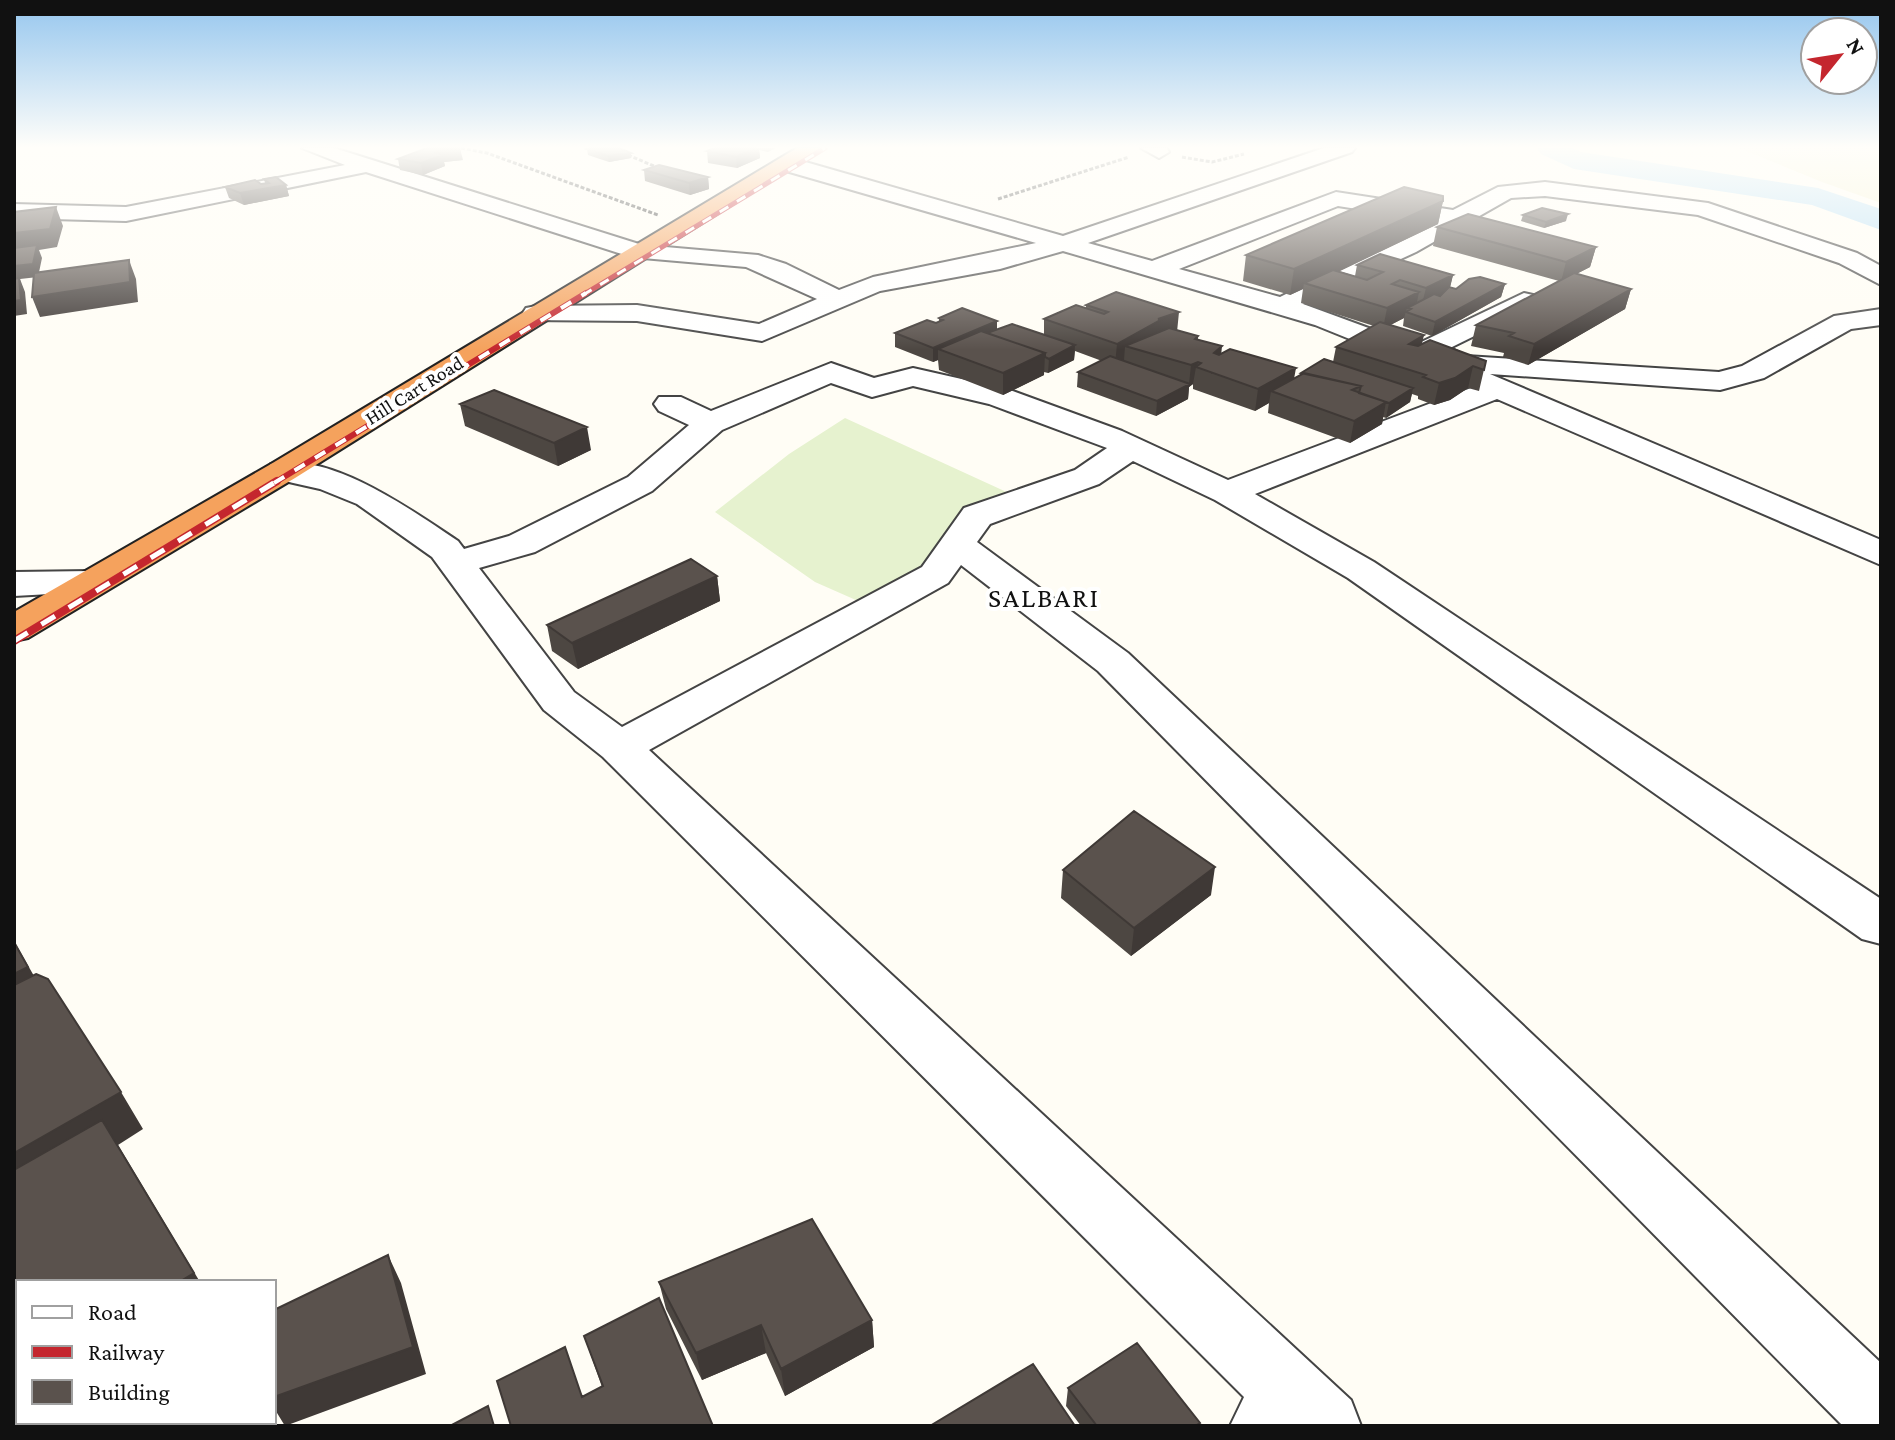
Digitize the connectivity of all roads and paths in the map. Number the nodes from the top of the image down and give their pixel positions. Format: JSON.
{"nodes":[{"id":1,"x":521,"y":215,"type":"edge"},
{"id":2,"x":658,"y":215,"type":"edge"},
{"id":3,"x":701,"y":215,"type":"edge"},
{"id":4,"x":970,"y":215,"type":"edge"},
{"id":5,"x":1147,"y":215,"type":"edge"},
{"id":6,"x":1294,"y":215,"type":"edge"},
{"id":7,"x":1438,"y":215,"type":"edge"},
{"id":8,"x":1461,"y":215,"type":"edge"},
{"id":9,"x":1725,"y":215,"type":"edge"},
{"id":10,"x":1456,"y":218,"type":"junction"},
{"id":11,"x":685,"y":225,"type":"junction"},
{"id":12,"x":1065,"y":243,"type":"junction"},
{"id":13,"x":640,"y":252,"type":"junction"},
{"id":14,"x":1155,"y":269,"type":"junction"},
{"id":15,"x":1881,"y":277,"type":"edge"},
{"id":16,"x":839,"y":300,"type":"junction"},
{"id":17,"x":1524,"y":301,"type":"edge"},
{"id":18,"x":1279,"y":305,"type":"junction"},
{"id":19,"x":536,"y":314,"type":"junction"},
{"id":20,"x":1881,"y":317,"type":"edge"},
{"id":21,"x":762,"y":333,"type":"junction"},
{"id":22,"x":1448,"y":362,"type":"junction"},
{"id":23,"x":831,"y":372,"type":"junction"},
{"id":24,"x":1498,"y":388,"type":"junction"},
{"id":25,"x":670,"y":404,"type":"dead end"},
{"id":26,"x":711,"y":423,"type":"junction"},
{"id":27,"x":1131,"y":447,"type":"junction"},
{"id":28,"x":283,"y":471,"type":"junction"},
{"id":29,"x":1227,"y":493,"type":"junction"},
{"id":30,"x":957,"y":544,"type":"junction"},
{"id":31,"x":1881,"y":554,"type":"edge"},
{"id":32,"x":457,"y":563,"type":"junction"},
{"id":33,"x":91,"y":583,"type":"junction"},
{"id":34,"x":14,"y":584,"type":"edge"},
{"id":35,"x":14,"y":629,"type":"edge"},
{"id":36,"x":619,"y":747,"type":"junction"},
{"id":37,"x":1881,"y":925,"type":"edge"},
{"id":38,"x":1881,"y":1413,"type":"edge"},
{"id":39,"x":1297,"y":1418,"type":"edge"}],
"edges":[{"from":1,"to":13,"type":"street"},
{"from":2,"to":11,"type":"path"},
{"from":3,"to":11,"type":"highway","name":"Hill Cart Road"},
{"from":4,"to":12,"type":"street"},
{"from":5,"to":12,"type":"street"},
{"from":6,"to":14,"type":"street"},
{"from":7,"to":10,"type":"street"},
{"from":8,"to":10,"type":"street"},
{"from":9,"to":15,"type":"street"},
{"from":10,"to":18,"type":"street"},
{"from":11,"to":13,"type":"highway","name":"Hill Cart Road"},
{"from":12,"to":14,"type":"street"},
{"from":12,"to":16,"type":"street"},
{"from":13,"to":16,"type":"street"},
{"from":13,"to":19,"type":"highway","name":"Hill Cart Road"},
{"from":14,"to":18,"type":"street"},
{"from":16,"to":21,"type":"street"},
{"from":17,"to":22,"type":"street"},
{"from":18,"to":22,"type":"street"},
{"from":19,"to":21,"type":"street"},
{"from":19,"to":28,"type":"highway","name":"Hill Cart Road"},
{"from":20,"to":22,"type":"street"},
{"from":21,"to":23,"type":"street"},
{"from":22,"to":24,"type":"street"},
{"from":23,"to":26,"type":"street"},
{"from":23,"to":27,"type":"street"},
{"from":24,"to":29,"type":"street"},
{"from":24,"to":31,"type":"street"},
{"from":25,"to":26,"type":"street"},
{"from":26,"to":32,"type":"street"},
{"from":27,"to":29,"type":"street"},
{"from":27,"to":30,"type":"street"},
{"from":28,"to":32,"type":"street"},
{"from":28,"to":33,"type":"highway","name":"Hill Cart Road"},
{"from":29,"to":37,"type":"street"},
{"from":30,"to":36,"type":"street"},
{"from":30,"to":38,"type":"street"},
{"from":32,"to":36,"type":"street"},
{"from":33,"to":34,"type":"street"},
{"from":33,"to":35,"type":"highway","name":"Hill Cart Road"},
{"from":36,"to":39,"type":"street"}]}
